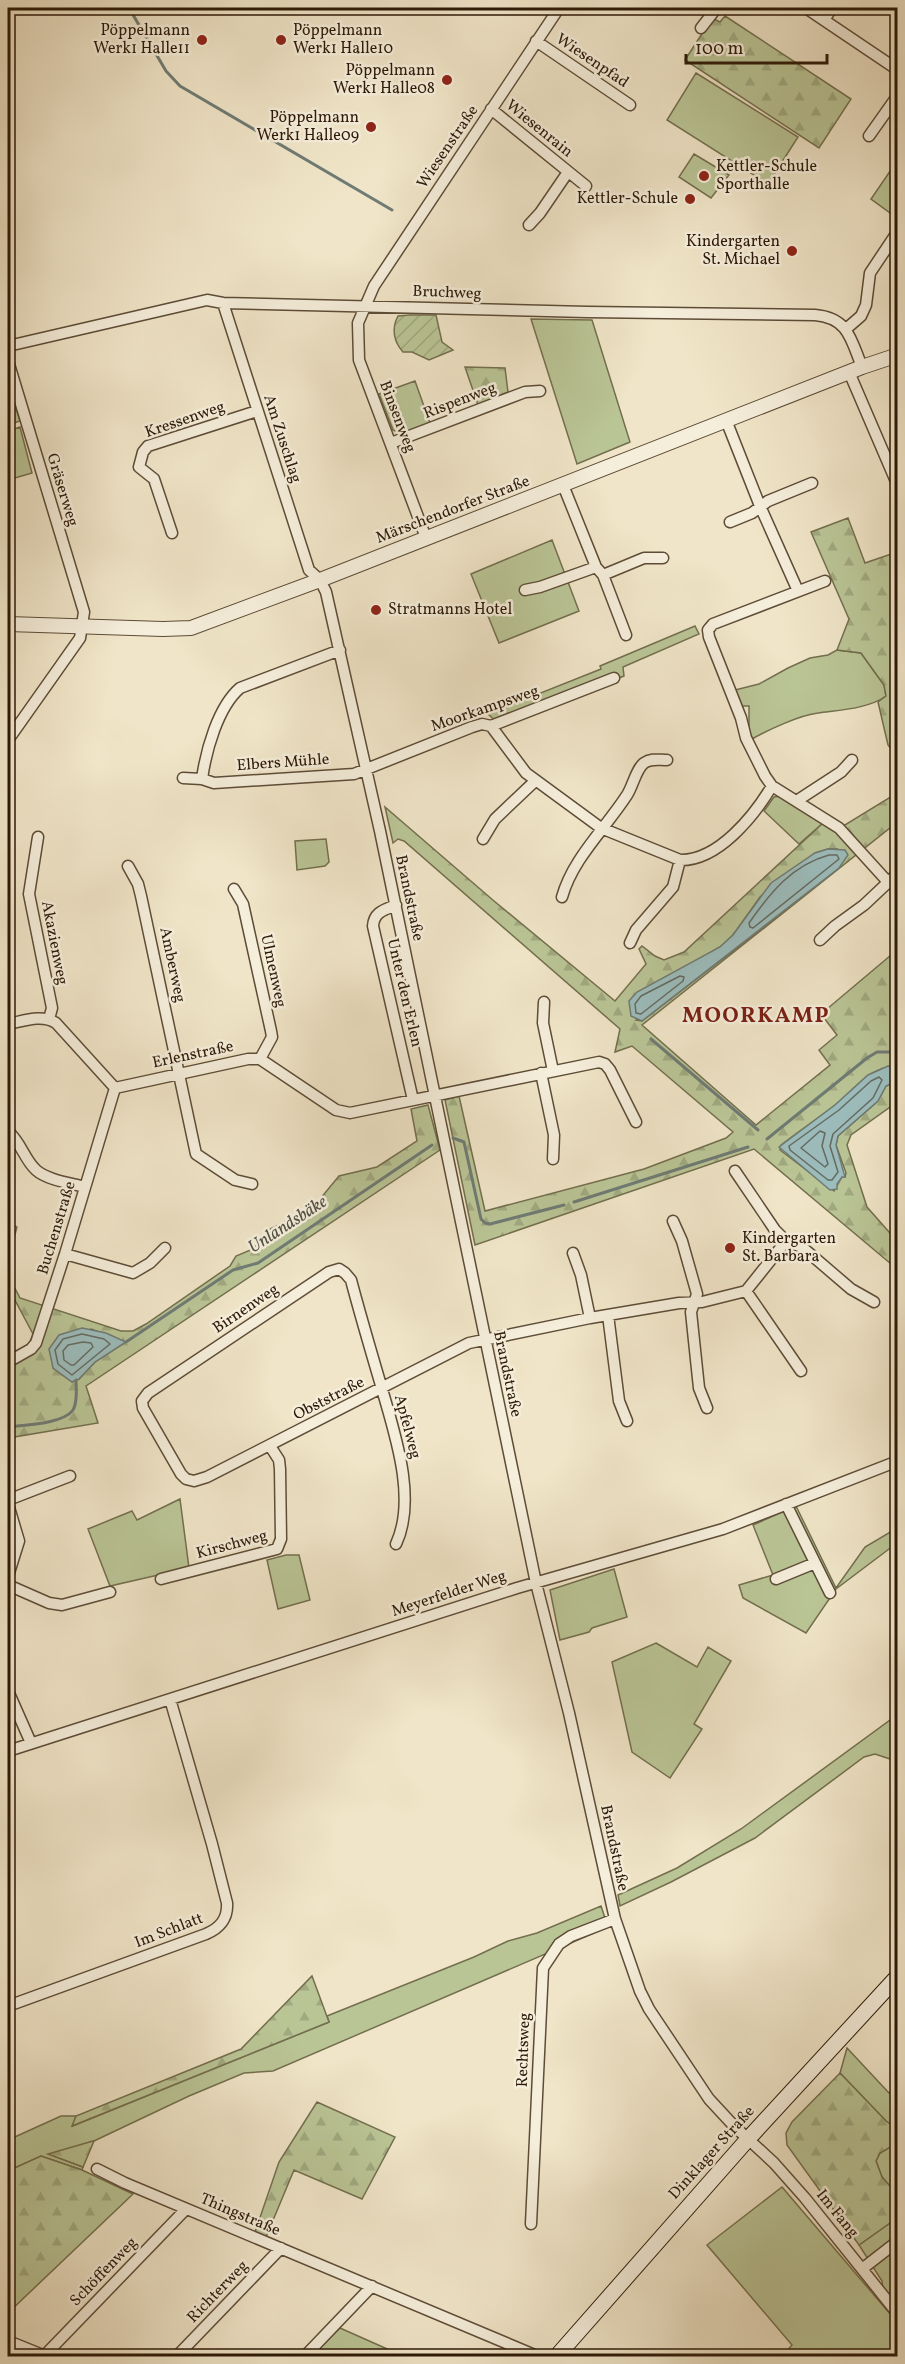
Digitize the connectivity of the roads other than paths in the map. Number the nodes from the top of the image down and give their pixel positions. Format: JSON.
{"nodes":[{"id":1,"x":559,"y":8,"type":"edge"},
{"id":2,"x":714,"y":8,"type":"edge"},
{"id":3,"x":806,"y":8,"type":"edge"},
{"id":4,"x":832,"y":8,"type":"edge"},
{"id":5,"x":824,"y":20,"type":"junction"},
{"id":6,"x":702,"y":28,"type":"dead end"},
{"id":7,"x":536,"y":41,"type":"junction"},
{"id":8,"x":897,"y":70,"type":"edge"},
{"id":9,"x":897,"y":95,"type":"edge"},
{"id":10,"x":630,"y":105,"type":"dead end"},
{"id":11,"x":491,"y":109,"type":"junction"},
{"id":12,"x":869,"y":136,"type":"dead end"},
{"id":13,"x":568,"y":172,"type":"junction"},
{"id":14,"x":586,"y":186,"type":"dead end"},
{"id":15,"x":529,"y":225,"type":"dead end"},
{"id":16,"x":897,"y":231,"type":"edge"},
{"id":17,"x":223,"y":303,"type":"junction"},
{"id":18,"x":364,"y":306,"type":"junction"},
{"id":19,"x":846,"y":329,"type":"junction"},
{"id":20,"x":8,"y":346,"type":"edge"},
{"id":21,"x":897,"y":355,"type":"edge"},
{"id":22,"x":8,"y":361,"type":"edge"},
{"id":23,"x":856,"y":370,"type":"junction"},
{"id":24,"x":540,"y":391,"type":"dead end"},
{"id":25,"x":257,"y":411,"type":"junction"},
{"id":26,"x":726,"y":420,"type":"junction"},
{"id":27,"x":392,"y":443,"type":"junction"},
{"id":28,"x":812,"y":483,"type":"dead end"},
{"id":29,"x":563,"y":485,"type":"junction"},
{"id":30,"x":897,"y":486,"type":"edge"},
{"id":31,"x":760,"y":506,"type":"junction"},
{"id":32,"x":730,"y":522,"type":"dead end"},
{"id":33,"x":172,"y":533,"type":"dead end"},
{"id":34,"x":426,"y":537,"type":"junction"},
{"id":35,"x":663,"y":558,"type":"dead end"},
{"id":36,"x":599,"y":571,"type":"junction"},
{"id":37,"x":320,"y":580,"type":"junction"},
{"id":38,"x":825,"y":581,"type":"dead end"},
{"id":39,"x":525,"y":590,"type":"dead end"},
{"id":40,"x":798,"y":591,"type":"junction"},
{"id":41,"x":8,"y":624,"type":"edge"},
{"id":42,"x":81,"y":627,"type":"junction"},
{"id":43,"x":626,"y":635,"type":"dead end"},
{"id":44,"x":340,"y":650,"type":"junction"},
{"id":45,"x":614,"y":678,"type":"dead end"},
{"id":46,"x":491,"y":726,"type":"junction"},
{"id":47,"x":8,"y":740,"type":"edge"},
{"id":48,"x":667,"y":760,"type":"dead end"},
{"id":49,"x":852,"y":760,"type":"dead end"},
{"id":50,"x":366,"y":768,"type":"junction"},
{"id":51,"x":183,"y":778,"type":"dead end"},
{"id":52,"x":202,"y":779,"type":"junction"},
{"id":53,"x":535,"y":781,"type":"junction"},
{"id":54,"x":772,"y":786,"type":"junction"},
{"id":55,"x":798,"y":800,"type":"junction"},
{"id":56,"x":601,"y":828,"type":"junction"},
{"id":57,"x":38,"y":837,"type":"dead end"},
{"id":58,"x":483,"y":839,"type":"dead end"},
{"id":59,"x":680,"y":860,"type":"junction"},
{"id":60,"x":128,"y":866,"type":"dead end"},
{"id":61,"x":897,"y":873,"type":"edge"},
{"id":62,"x":887,"y":881,"type":"junction"},
{"id":63,"x":234,"y":889,"type":"dead end"},
{"id":64,"x":562,"y":897,"type":"dead end"},
{"id":65,"x":396,"y":905,"type":"junction"},
{"id":66,"x":820,"y":940,"type":"dead end"},
{"id":67,"x":630,"y":943,"type":"dead end"},
{"id":68,"x":544,"y":1002,"type":"dead end"},
{"id":69,"x":49,"y":1019,"type":"junction"},
{"id":70,"x":8,"y":1024,"type":"edge"},
{"id":71,"x":260,"y":1059,"type":"junction"},
{"id":72,"x":553,"y":1071,"type":"junction"},
{"id":73,"x":180,"y":1073,"type":"junction"},
{"id":74,"x":541,"y":1073,"type":"junction"},
{"id":75,"x":115,"y":1088,"type":"junction"},
{"id":76,"x":435,"y":1095,"type":"junction"},
{"id":77,"x":413,"y":1100,"type":"junction"},
{"id":78,"x":636,"y":1122,"type":"dead end"},
{"id":79,"x":8,"y":1131,"type":"edge"},
{"id":80,"x":553,"y":1159,"type":"dead end"},
{"id":81,"x":735,"y":1171,"type":"dead end"},
{"id":82,"x":252,"y":1184,"type":"dead end"},
{"id":83,"x":85,"y":1187,"type":"junction"},
{"id":84,"x":673,"y":1221,"type":"dead end"},
{"id":85,"x":786,"y":1241,"type":"junction"},
{"id":86,"x":165,"y":1248,"type":"dead end"},
{"id":87,"x":573,"y":1253,"type":"dead end"},
{"id":88,"x":65,"y":1254,"type":"junction"},
{"id":89,"x":746,"y":1290,"type":"junction"},
{"id":90,"x":874,"y":1302,"type":"dead end"},
{"id":91,"x":692,"y":1303,"type":"junction"},
{"id":92,"x":608,"y":1316,"type":"junction"},
{"id":93,"x":590,"y":1318,"type":"junction"},
{"id":94,"x":485,"y":1339,"type":"junction"},
{"id":95,"x":8,"y":1362,"type":"edge"},
{"id":96,"x":801,"y":1371,"type":"dead end"},
{"id":97,"x":382,"y":1389,"type":"junction"},
{"id":98,"x":707,"y":1408,"type":"dead end"},
{"id":99,"x":627,"y":1421,"type":"dead end"},
{"id":100,"x":270,"y":1446,"type":"junction"},
{"id":101,"x":897,"y":1461,"type":"edge"},
{"id":102,"x":70,"y":1476,"type":"dead end"},
{"id":103,"x":186,"y":1479,"type":"joint"},
{"id":104,"x":8,"y":1502,"type":"edge"},
{"id":105,"x":786,"y":1504,"type":"junction"},
{"id":106,"x":396,"y":1544,"type":"dead end"},
{"id":107,"x":814,"y":1563,"type":"junction"},
{"id":108,"x":8,"y":1576,"type":"edge"},
{"id":109,"x":161,"y":1579,"type":"dead end"},
{"id":110,"x":776,"y":1579,"type":"dead end"},
{"id":111,"x":536,"y":1583,"type":"junction"},
{"id":112,"x":8,"y":1585,"type":"edge"},
{"id":113,"x":110,"y":1592,"type":"dead end"},
{"id":114,"x":830,"y":1593,"type":"dead end"},
{"id":115,"x":8,"y":1691,"type":"edge"},
{"id":116,"x":170,"y":1699,"type":"junction"},
{"id":117,"x":31,"y":1743,"type":"junction"},
{"id":118,"x":8,"y":1751,"type":"edge"},
{"id":119,"x":615,"y":1919,"type":"junction"},
{"id":120,"x":897,"y":1976,"type":"edge"},
{"id":121,"x":8,"y":2006,"type":"edge"},
{"id":122,"x":748,"y":2139,"type":"junction"},
{"id":123,"x":97,"y":2169,"type":"dead end"},
{"id":124,"x":186,"y":2208,"type":"junction"},
{"id":125,"x":531,"y":2224,"type":"dead end"},
{"id":126,"x":897,"y":2241,"type":"edge"},
{"id":127,"x":280,"y":2248,"type":"junction"},
{"id":128,"x":862,"y":2269,"type":"junction"},
{"id":129,"x":372,"y":2286,"type":"junction"},
{"id":130,"x":897,"y":2314,"type":"edge"},
{"id":131,"x":8,"y":2340,"type":"edge"},
{"id":132,"x":44,"y":2356,"type":"edge"},
{"id":133,"x":177,"y":2356,"type":"edge"},
{"id":134,"x":305,"y":2356,"type":"edge"},
{"id":135,"x":537,"y":2356,"type":"edge"},
{"id":136,"x":557,"y":2356,"type":"edge"}],
"edges":[{"from":1,"to":7,"type":"street","name":"Wiesenstraße"},
{"from":2,"to":6,"type":"street"},
{"from":3,"to":5,"type":"street"},
{"from":4,"to":5,"type":"street"},
{"from":5,"to":8,"type":"street"},
{"from":7,"to":10,"type":"street","name":"Wiesenpfad"},
{"from":7,"to":11,"type":"street","name":"Wiesenstraße"},
{"from":9,"to":12,"type":"street"},
{"from":11,"to":13,"type":"street","name":"Wiesenrain"},
{"from":11,"to":18,"type":"street","name":"Wiesenstraße"},
{"from":13,"to":14,"type":"street","name":"Wiesenrain"},
{"from":13,"to":15,"type":"street","name":"Wiesenrain"},
{"from":16,"to":19,"type":"street"},
{"from":17,"to":18,"type":"street","name":"Bruchweg"},
{"from":17,"to":20,"type":"street","name":"Bruchweg"},
{"from":17,"to":25,"type":"street","name":"Am Zuschlag"},
{"from":18,"to":19,"type":"street","name":"Bruchweg"},
{"from":18,"to":27,"type":"street","name":"Binsenweg"},
{"from":19,"to":23,"type":"street"},
{"from":21,"to":23,"type":"street","name":"Märschendorfer Straße"},
{"from":22,"to":42,"type":"street","name":"Gräserweg"},
{"from":23,"to":26,"type":"street","name":"Märschendorfer Straße"},
{"from":23,"to":30,"type":"street"},
{"from":24,"to":27,"type":"street","name":"Rispenweg"},
{"from":25,"to":33,"type":"street","name":"Kressenweg"},
{"from":25,"to":37,"type":"street","name":"Am Zuschlag"},
{"from":26,"to":29,"type":"street","name":"Märschendorfer Straße"},
{"from":26,"to":31,"type":"street"},
{"from":27,"to":34,"type":"street","name":"Binsenweg"},
{"from":28,"to":31,"type":"street"},
{"from":29,"to":34,"type":"street","name":"Märschendorfer Straße"},
{"from":29,"to":36,"type":"street"},
{"from":31,"to":32,"type":"street"},
{"from":31,"to":40,"type":"street"},
{"from":34,"to":37,"type":"street","name":"Märschendorfer Straße"},
{"from":35,"to":36,"type":"street"},
{"from":36,"to":39,"type":"street"},
{"from":36,"to":43,"type":"street"},
{"from":37,"to":42,"type":"street","name":"Märschendorfer Straße"},
{"from":37,"to":44,"type":"street","name":"Brandstraße"},
{"from":38,"to":40,"type":"street"},
{"from":40,"to":54,"type":"street"},
{"from":41,"to":42,"type":"street","name":"Märschendorfer Straße"},
{"from":42,"to":47,"type":"street"},
{"from":44,"to":50,"type":"street","name":"Brandstraße"},
{"from":44,"to":52,"type":"street"},
{"from":45,"to":46,"type":"street","name":"Moorkampsweg"},
{"from":46,"to":50,"type":"street","name":"Moorkampsweg"},
{"from":46,"to":53,"type":"street"},
{"from":48,"to":56,"type":"street"},
{"from":49,"to":55,"type":"street"},
{"from":50,"to":52,"type":"street","name":"Elbers Mühle"},
{"from":50,"to":65,"type":"street","name":"Brandstraße"},
{"from":51,"to":52,"type":"street","name":"Elbers Mühle"},
{"from":53,"to":56,"type":"street"},
{"from":53,"to":58,"type":"street"},
{"from":54,"to":55,"type":"street"},
{"from":54,"to":59,"type":"street"},
{"from":55,"to":62,"type":"street"},
{"from":56,"to":59,"type":"street"},
{"from":56,"to":64,"type":"street"},
{"from":57,"to":69,"type":"street","name":"Akazienweg"},
{"from":59,"to":67,"type":"street"},
{"from":60,"to":73,"type":"street","name":"Amberweg"},
{"from":61,"to":62,"type":"street"},
{"from":62,"to":66,"type":"street"},
{"from":63,"to":71,"type":"street","name":"Ulmenweg"},
{"from":65,"to":76,"type":"street","name":"Brandstraße"},
{"from":65,"to":77,"type":"street","name":"Unter den Erlen"},
{"from":68,"to":72,"type":"street"},
{"from":69,"to":70,"type":"street"},
{"from":69,"to":75,"type":"street"},
{"from":71,"to":73,"type":"street","name":"Erlenstraße"},
{"from":71,"to":77,"type":"street","name":"Erlenstraße"},
{"from":72,"to":74,"type":"street","name":"Erlenstraße"},
{"from":72,"to":78,"type":"street","name":"Erlenstraße"},
{"from":73,"to":75,"type":"street","name":"Erlenstraße"},
{"from":73,"to":82,"type":"street","name":"Amberweg"},
{"from":74,"to":76,"type":"street","name":"Erlenstraße"},
{"from":74,"to":80,"type":"street"},
{"from":75,"to":83,"type":"street","name":"Buchenstraße"},
{"from":76,"to":77,"type":"street","name":"Erlenstraße"},
{"from":76,"to":94,"type":"street","name":"Brandstraße"},
{"from":79,"to":83,"type":"street"},
{"from":81,"to":85,"type":"street"},
{"from":83,"to":88,"type":"street","name":"Buchenstraße"},
{"from":84,"to":91,"type":"street"},
{"from":85,"to":89,"type":"street"},
{"from":85,"to":90,"type":"street"},
{"from":86,"to":88,"type":"street"},
{"from":87,"to":93,"type":"street"},
{"from":88,"to":95,"type":"street","name":"Buchenstraße"},
{"from":89,"to":91,"type":"street","name":"Obststraße"},
{"from":89,"to":96,"type":"street"},
{"from":91,"to":92,"type":"street","name":"Obststraße"},
{"from":91,"to":98,"type":"street"},
{"from":92,"to":93,"type":"street","name":"Obststraße"},
{"from":92,"to":99,"type":"street"},
{"from":93,"to":94,"type":"street","name":"Obststraße"},
{"from":94,"to":97,"type":"street","name":"Obststraße"},
{"from":94,"to":111,"type":"street","name":"Brandstraße"},
{"from":97,"to":100,"type":"street","name":"Obststraße"},
{"from":97,"to":103,"type":"street","name":"Birnenweg"},
{"from":97,"to":106,"type":"street","name":"Apfelweg"},
{"from":100,"to":103,"type":"street","name":"Obststraße"},
{"from":100,"to":109,"type":"street","name":"Kirschweg"},
{"from":101,"to":105,"type":"street","name":"Meyerfelder Weg"},
{"from":102,"to":104,"type":"street"},
{"from":104,"to":108,"type":"street"},
{"from":105,"to":107,"type":"street"},
{"from":105,"to":111,"type":"street","name":"Meyerfelder Weg"},
{"from":107,"to":110,"type":"street"},
{"from":107,"to":114,"type":"street"},
{"from":111,"to":116,"type":"street","name":"Meyerfelder Weg"},
{"from":111,"to":119,"type":"street","name":"Brandstraße"},
{"from":112,"to":113,"type":"street"},
{"from":115,"to":117,"type":"street"},
{"from":116,"to":117,"type":"street","name":"Meyerfelder Weg"},
{"from":116,"to":121,"type":"street","name":"Im Schlatt"},
{"from":117,"to":118,"type":"street","name":"Meyerfelder Weg"},
{"from":119,"to":122,"type":"street","name":"Brandstraße"},
{"from":119,"to":125,"type":"street","name":"Rechtsweg"},
{"from":120,"to":122,"type":"main road","name":"Dinklager Straße"},
{"from":122,"to":128,"type":"street","name":"Im Fang"},
{"from":122,"to":136,"type":"main road","name":"Dinklager Straße"},
{"from":123,"to":124,"type":"street","name":"Thingstraße"},
{"from":124,"to":127,"type":"street","name":"Thingstraße"},
{"from":124,"to":132,"type":"street","name":"Schöffenweg"},
{"from":126,"to":128,"type":"street"},
{"from":127,"to":129,"type":"street","name":"Thingstraße"},
{"from":127,"to":133,"type":"street","name":"Richterweg"},
{"from":128,"to":130,"type":"street","name":"Im Fang"},
{"from":129,"to":134,"type":"street"},
{"from":129,"to":135,"type":"street","name":"Thingstraße"},
{"from":131,"to":132,"type":"street"}]}
